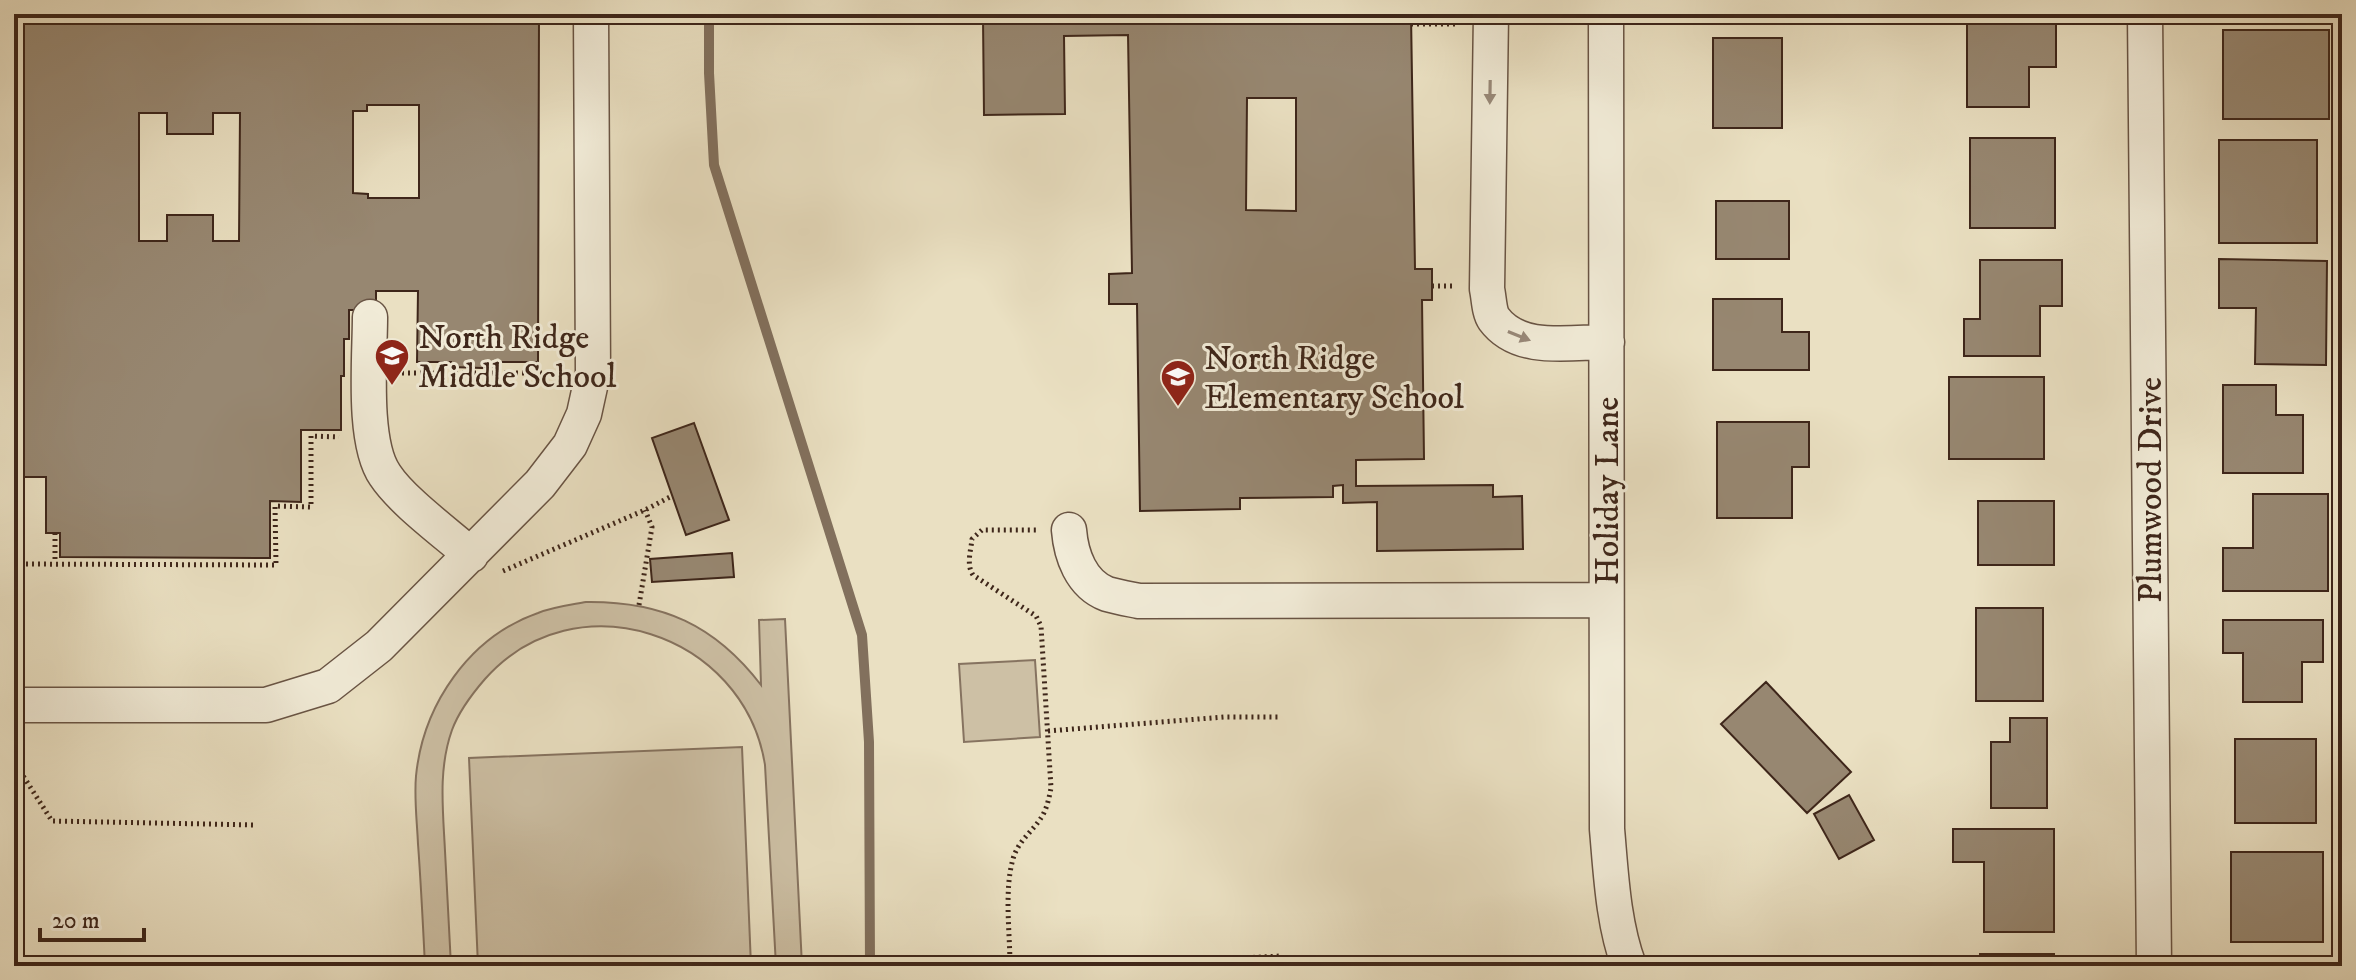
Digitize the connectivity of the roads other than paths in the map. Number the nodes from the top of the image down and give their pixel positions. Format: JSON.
{"nodes":[{"id":1,"x":591,"y":14,"type":"edge"},
{"id":2,"x":1606,"y":14,"type":"edge"},
{"id":3,"x":2145,"y":14,"type":"edge"},
{"id":4,"x":1477,"y":19,"type":"edge"},
{"id":5,"x":370,"y":317,"type":"dead end"},
{"id":6,"x":1607,"y":342,"type":"junction"},
{"id":7,"x":1069,"y":530,"type":"road end"},
{"id":8,"x":471,"y":555,"type":"junction"},
{"id":9,"x":1606,"y":600,"type":"junction"},
{"id":10,"x":14,"y":705,"type":"edge"},
{"id":11,"x":1629,"y":966,"type":"edge"},
{"id":12,"x":2154,"y":966,"type":"edge"}],
"edges":[{"from":1,"to":8,"type":"street"},
{"from":2,"to":6,"type":"street","name":"Holiday Lane"},
{"from":3,"to":12,"type":"street","name":"Plumwood Drive"},
{"from":4,"to":6,"type":"street","one_way":true},
{"from":5,"to":8,"type":"street"},
{"from":6,"to":9,"type":"street","name":"Holiday Lane"},
{"from":7,"to":9,"type":"street"},
{"from":8,"to":10,"type":"street"},
{"from":9,"to":11,"type":"street","name":"Holiday Lane"}]}
